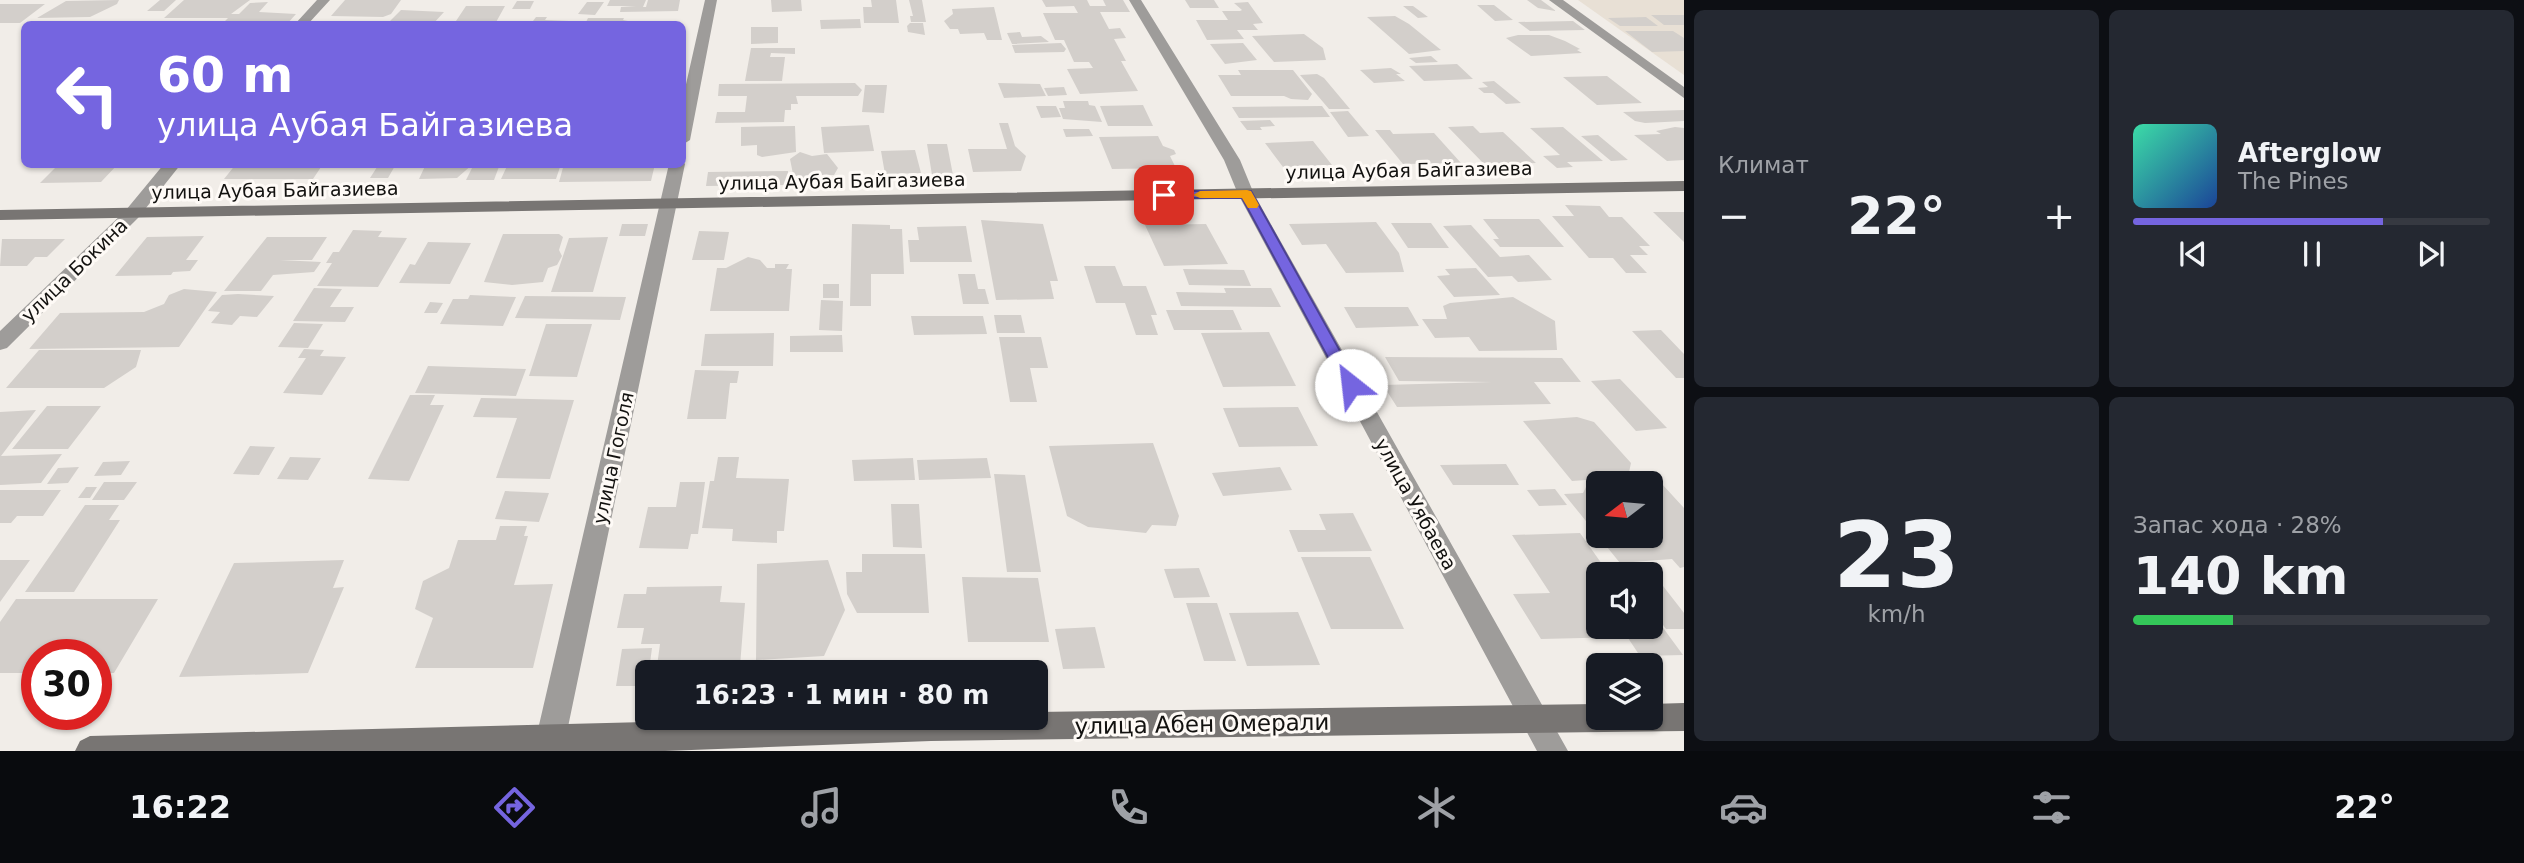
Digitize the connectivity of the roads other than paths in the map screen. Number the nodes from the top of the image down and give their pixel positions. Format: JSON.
{"nodes":[{"id":1,"x":324,"y":0,"type":"edge"},
{"id":2,"x":711,"y":0,"type":"edge"},
{"id":3,"x":1135,"y":0,"type":"edge"},
{"id":4,"x":1555,"y":0,"type":"edge"},
{"id":5,"x":305,"y":21,"type":"edge"},
{"id":6,"x":1684,"y":94,"type":"edge"},
{"id":7,"x":686,"y":121,"type":"edge"},
{"id":8,"x":170,"y":168,"type":"edge"},
{"id":9,"x":676,"y":168,"type":"edge"},
{"id":10,"x":1684,"y":186,"type":"edge"},
{"id":11,"x":1247,"y":194,"type":"junction"},
{"id":12,"x":669,"y":205,"type":"junction"},
{"id":13,"x":132,"y":214,"type":"junction"},
{"id":14,"x":0,"y":215,"type":"edge"},
{"id":15,"x":0,"y":343,"type":"edge"},
{"id":16,"x":1684,"y":717,"type":"edge"},
{"id":17,"x":1534,"y":720,"type":"junction"},
{"id":18,"x":550,"y":746,"type":"edge"},
{"id":19,"x":90,"y":751,"type":"edge"},
{"id":20,"x":1553,"y":751,"type":"edge"}],
"edges":[{"from":1,"to":5,"type":"street"},
{"from":2,"to":7,"type":"street"},
{"from":3,"to":11,"type":"street","name":"улица Уябаева"},
{"from":4,"to":6,"type":"street"},
{"from":8,"to":13,"type":"street","name":"улица Бокина"},
{"from":9,"to":12,"type":"street","name":"улица Гоголя"},
{"from":10,"to":11,"type":"main road","name":"улица Аубая Байгазиева"},
{"from":11,"to":12,"type":"main road","name":"улица Аубая Байгазиева"},
{"from":11,"to":17,"type":"street","name":"улица Уябаева"},
{"from":12,"to":13,"type":"main road","name":"улица Аубая Байгазиева"},
{"from":12,"to":18,"type":"street","name":"улица Гоголя"},
{"from":13,"to":14,"type":"main road","name":"улица Аубая Байгазиева"},
{"from":13,"to":15,"type":"street","name":"улица Бокина"},
{"from":16,"to":17,"type":"main road","name":"улица Абен Омерали"},
{"from":17,"to":18,"type":"main road","name":"улица Абен Омерали"},
{"from":17,"to":20,"type":"street","name":"улица Уябаева"},
{"from":18,"to":19,"type":"main road","name":"улица Абен Омерали"}]}
